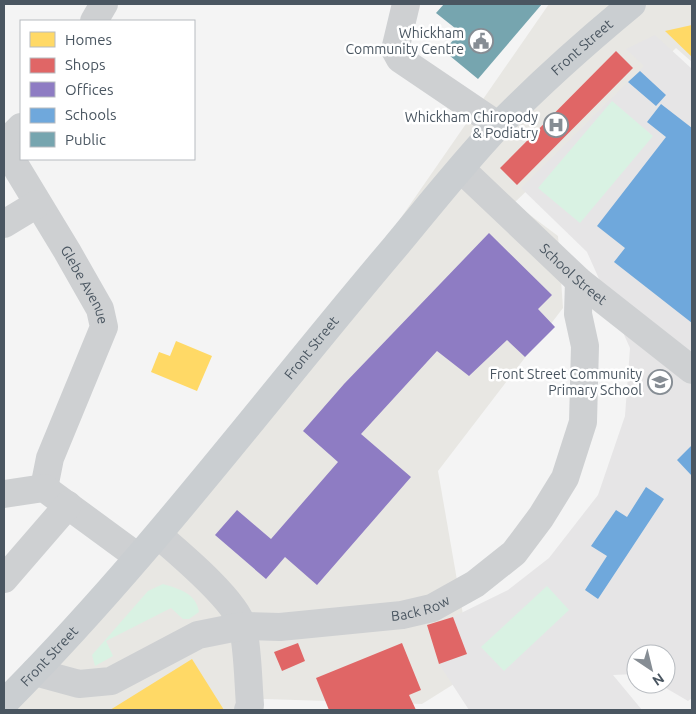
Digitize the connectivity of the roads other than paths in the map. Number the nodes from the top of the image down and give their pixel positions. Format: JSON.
{"nodes":[{"id":1,"x":104,"y":4,"type":"edge"},
{"id":2,"x":406,"y":4,"type":"edge"},
{"id":3,"x":632,"y":4,"type":"edge"},
{"id":4,"x":95,"y":20,"type":"edge"},
{"id":5,"x":499,"y":126,"type":"junction"},
{"id":6,"x":20,"y":128,"type":"edge"},
{"id":7,"x":4,"y":146,"type":"edge"},
{"id":8,"x":461,"y":169,"type":"junction"},
{"id":9,"x":37,"y":204,"type":"junction"},
{"id":10,"x":4,"y":224,"type":"edge"},
{"id":11,"x":579,"y":282,"type":"junction"},
{"id":12,"x":692,"y":370,"type":"edge"},
{"id":13,"x":44,"y":488,"type":"junction"},
{"id":14,"x":4,"y":494,"type":"edge"},
{"id":15,"x":68,"y":505,"type":"junction"},
{"id":16,"x":158,"y":535,"type":"junction"},
{"id":17,"x":138,"y":557,"type":"junction"},
{"id":18,"x":4,"y":579,"type":"edge"},
{"id":19,"x":243,"y":626,"type":"junction"},
{"id":20,"x":35,"y":672,"type":"junction"},
{"id":21,"x":4,"y":703,"type":"edge"},
{"id":22,"x":248,"y":710,"type":"edge"}],
"edges":[{"from":1,"to":4,"type":"street"},
{"from":2,"to":5,"type":"street"},
{"from":3,"to":5,"type":"main road","name":"Front Street"},
{"from":5,"to":8,"type":"main road","name":"Front Street"},
{"from":6,"to":7,"type":"street"},
{"from":7,"to":9,"type":"street","name":"Glebe Avenue"},
{"from":8,"to":11,"type":"street","name":"School Street"},
{"from":8,"to":16,"type":"main road","name":"Front Street"},
{"from":9,"to":10,"type":"street"},
{"from":9,"to":13,"type":"street","name":"Glebe Avenue"},
{"from":11,"to":12,"type":"street","name":"School Street"},
{"from":11,"to":19,"type":"street","name":"Back Row"},
{"from":13,"to":14,"type":"street"},
{"from":13,"to":15,"type":"street"},
{"from":15,"to":17,"type":"street"},
{"from":15,"to":18,"type":"street"},
{"from":16,"to":17,"type":"main road","name":"Front Street"},
{"from":16,"to":19,"type":"street"},
{"from":17,"to":20,"type":"main road","name":"Front Street"},
{"from":19,"to":20,"type":"street","name":"Back Row"},
{"from":19,"to":22,"type":"street"},
{"from":20,"to":21,"type":"main road","name":"Front Street"}]}
